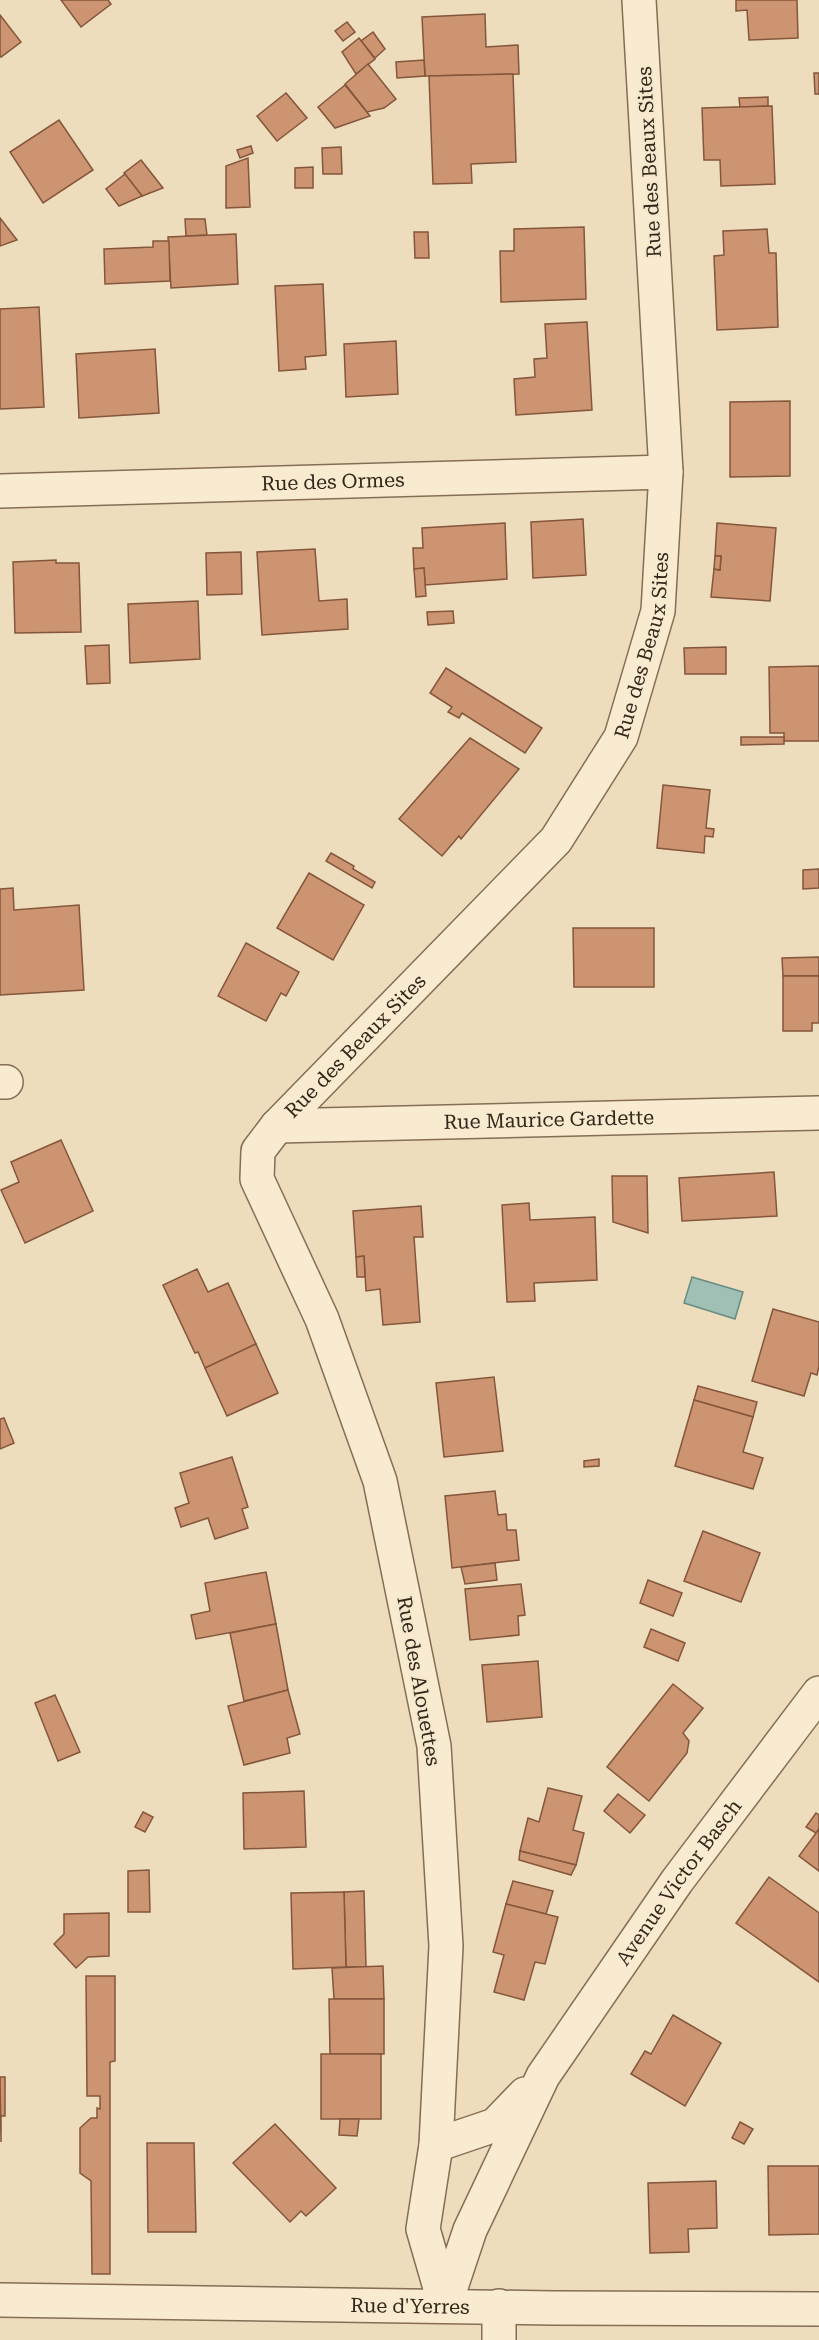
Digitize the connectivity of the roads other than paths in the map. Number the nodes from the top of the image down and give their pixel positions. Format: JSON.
{"nodes":[{"id":1,"x":639,"y":0,"type":"edge"},
{"id":2,"x":666,"y":472,"type":"junction"},
{"id":3,"x":0,"y":491,"type":"edge"},
{"id":4,"x":819,"y":1113,"type":"edge"},
{"id":5,"x":277,"y":1126,"type":"junction"},
{"id":6,"x":258,"y":1151,"type":"joint"},
{"id":7,"x":819,"y":1693,"type":"edge"},
{"id":8,"x":543,"y":2076,"type":"junction"},
{"id":9,"x":436,"y":2145,"type":"junction"},
{"id":10,"x":0,"y":2300,"type":"edge"},
{"id":11,"x":445,"y":2305,"type":"junction"},
{"id":12,"x":499,"y":2306,"type":"junction"},
{"id":13,"x":819,"y":2309,"type":"edge"},
{"id":14,"x":499,"y":2340,"type":"edge"}],
"edges":[{"from":1,"to":2,"type":"street","name":"Rue des Beaux Sites"},
{"from":2,"to":3,"type":"street","name":"Rue des Ormes"},
{"from":2,"to":5,"type":"street","name":"Rue des Beaux Sites"},
{"from":4,"to":5,"type":"street","name":"Rue Maurice Gardette"},
{"from":5,"to":6,"type":"street","name":"Rue des Beaux Sites"},
{"from":6,"to":9,"type":"street","name":"Rue des Alouettes"},
{"from":7,"to":8,"type":"street","name":"Avenue Victor Basch"},
{"from":8,"to":9,"type":"street","name":"Avenue Victor Basch"},
{"from":8,"to":11,"type":"street","name":"Avenue Victor Basch"},
{"from":9,"to":11,"type":"street","name":"Rue des Alouettes"},
{"from":10,"to":11,"type":"street","name":"Rue d'Yerres"},
{"from":11,"to":12,"type":"street","name":"Rue d'Yerres"},
{"from":12,"to":13,"type":"street","name":"Rue d'Yerres"},
{"from":12,"to":14,"type":"street"}]}
